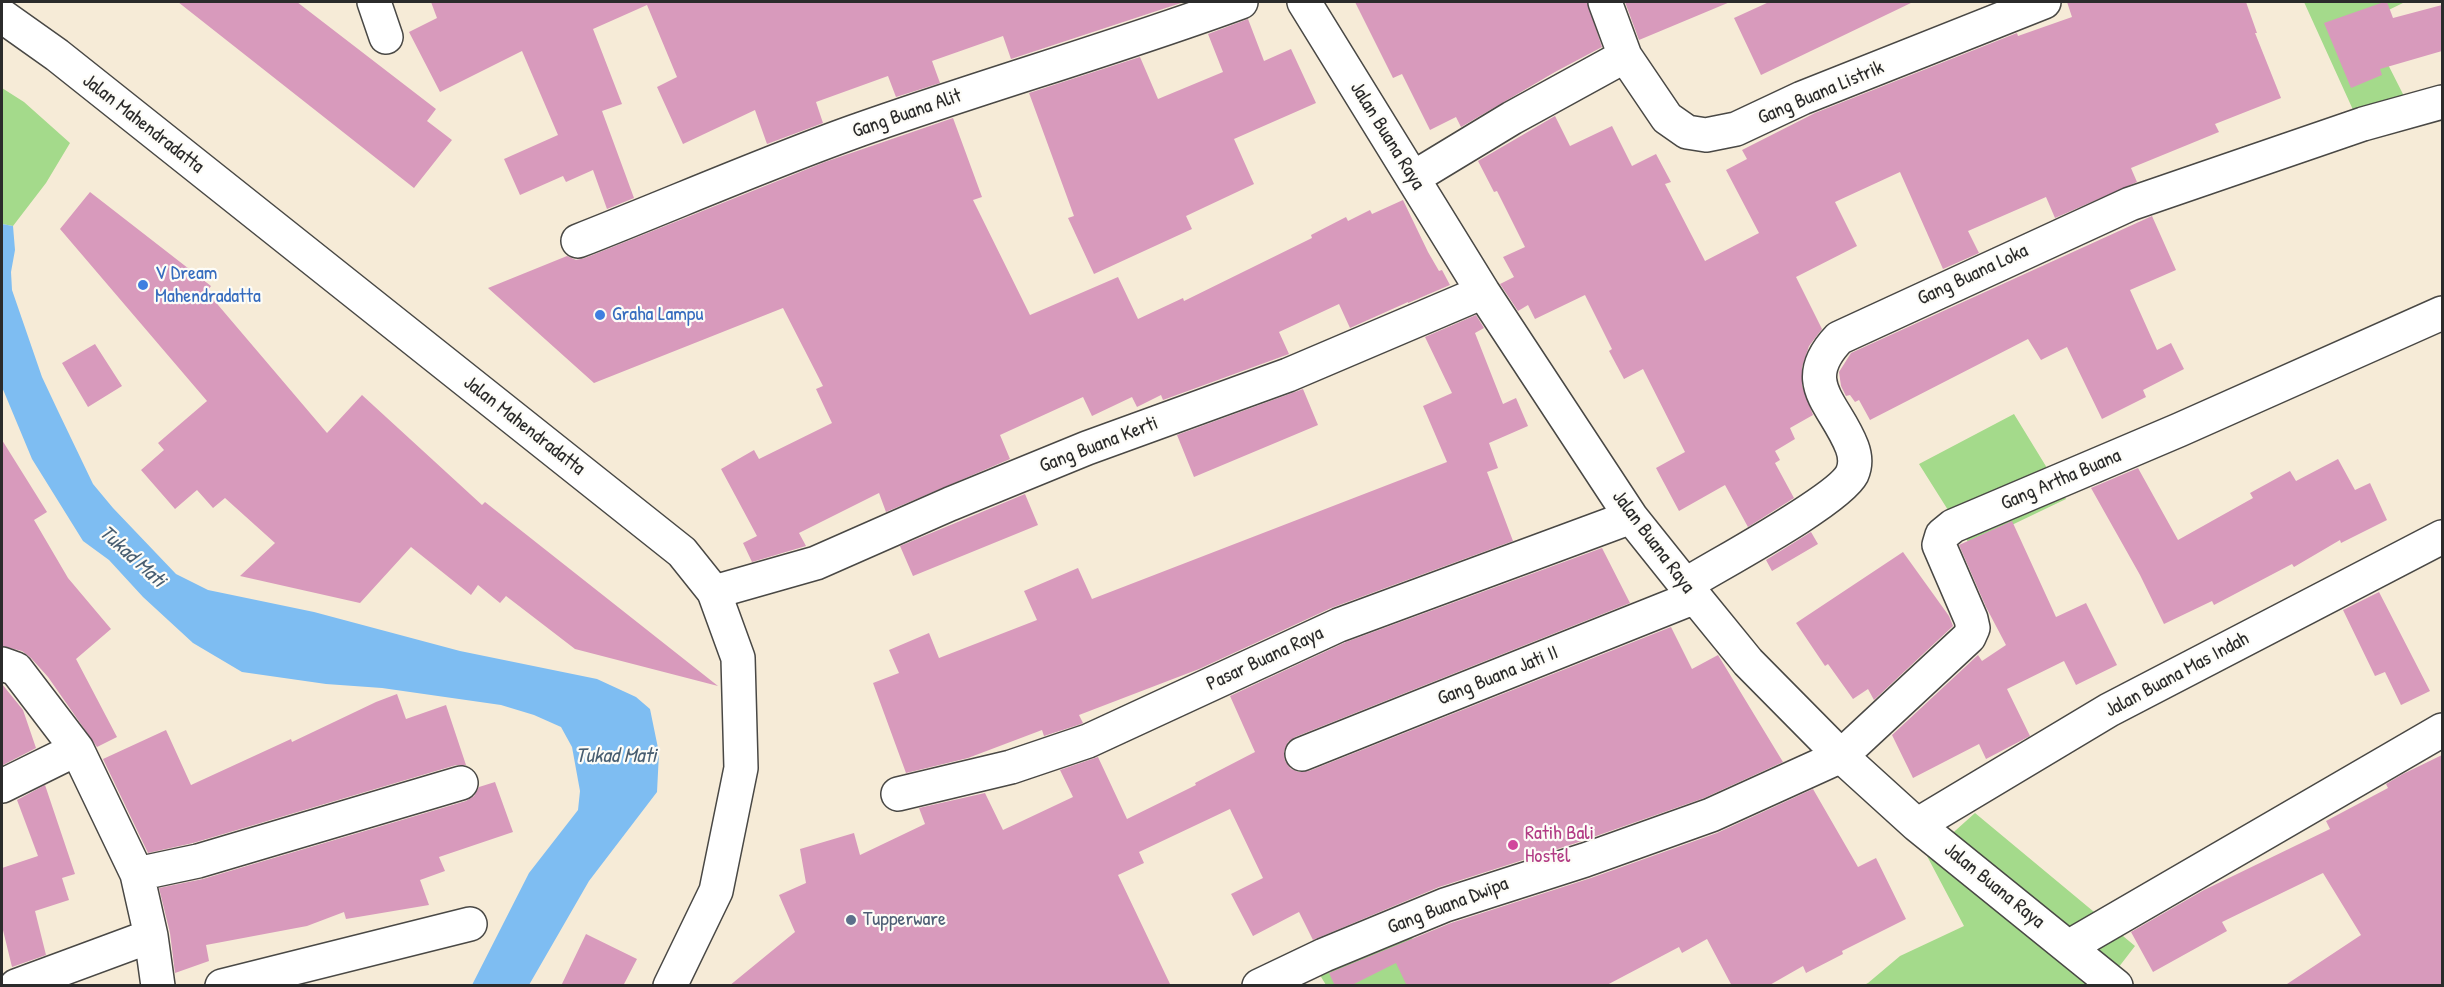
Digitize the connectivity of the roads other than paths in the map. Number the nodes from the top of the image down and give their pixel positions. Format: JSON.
{"nodes":[{"id":1,"x":374,"y":2,"type":"edge"},
{"id":2,"x":1241,"y":2,"type":"edge"},
{"id":3,"x":1304,"y":2,"type":"edge"},
{"id":4,"x":1605,"y":2,"type":"edge"},
{"id":5,"x":2044,"y":2,"type":"edge"},
{"id":6,"x":2,"y":16,"type":"edge"},
{"id":7,"x":386,"y":37,"type":"dead end"},
{"id":8,"x":1625,"y":56,"type":"junction"},
{"id":9,"x":2442,"y":102,"type":"edge"},
{"id":10,"x":1413,"y":178,"type":"junction"},
{"id":11,"x":578,"y":241,"type":"dead end"},
{"id":12,"x":1483,"y":292,"type":"junction"},
{"id":13,"x":2442,"y":313,"type":"edge"},
{"id":14,"x":1631,"y":517,"type":"junction"},
{"id":15,"x":2442,"y":537,"type":"edge"},
{"id":16,"x":1690,"y":591,"type":"junction"},
{"id":17,"x":714,"y":592,"type":"junction"},
{"id":18,"x":2,"y":664,"type":"edge"},
{"id":19,"x":2442,"y":730,"type":"edge"},
{"id":20,"x":77,"y":749,"type":"junction"},
{"id":21,"x":1302,"y":754,"type":"dead end"},
{"id":22,"x":1841,"y":756,"type":"junction"},
{"id":23,"x":461,"y":783,"type":"dead end"},
{"id":24,"x":2,"y":786,"type":"edge"},
{"id":25,"x":898,"y":794,"type":"dead end"},
{"id":26,"x":1917,"y":825,"type":"junction"},
{"id":27,"x":137,"y":874,"type":"junction"},
{"id":28,"x":470,"y":924,"type":"dead end"},
{"id":29,"x":151,"y":936,"type":"junction"},
{"id":30,"x":2070,"y":946,"type":"junction"},
{"id":31,"x":16,"y":986,"type":"edge"},
{"id":32,"x":158,"y":986,"type":"edge"},
{"id":33,"x":222,"y":986,"type":"edge"},
{"id":34,"x":670,"y":986,"type":"edge"},
{"id":35,"x":1258,"y":986,"type":"edge"},
{"id":36,"x":2116,"y":986,"type":"edge"}],
"edges":[{"from":1,"to":7,"type":"main road"},
{"from":2,"to":11,"type":"main road","name":"Gang Buana Alit"},
{"from":3,"to":10,"type":"main road","name":"Jalan Buana Raya"},
{"from":4,"to":8,"type":"main road","name":"Gang Buana Listrik"},
{"from":5,"to":8,"type":"main road","name":"Gang Buana Listrik"},
{"from":6,"to":17,"type":"main road","name":"Jalan Mahendradatta"},
{"from":8,"to":10,"type":"main road"},
{"from":9,"to":16,"type":"main road","name":"Gang Buana Loka"},
{"from":10,"to":12,"type":"main road","name":"Jalan Buana Raya"},
{"from":12,"to":14,"type":"main road","name":"Jalan Buana Raya"},
{"from":12,"to":17,"type":"main road","name":"Gang Buana Kerti"},
{"from":13,"to":22,"type":"main road","name":"Gang Artha Buana"},
{"from":14,"to":16,"type":"main road","name":"Jalan Buana Raya"},
{"from":14,"to":25,"type":"main road","name":"Pasar Buana Raya"},
{"from":15,"to":26,"type":"main road","name":"Jalan Buana Mas Indah"},
{"from":16,"to":21,"type":"main road","name":"Gang Buana Jati II"},
{"from":16,"to":22,"type":"main road","name":"Jalan Buana Raya"},
{"from":17,"to":34,"type":"main road","name":"Jalan Mahendradatta"},
{"from":18,"to":20,"type":"main road"},
{"from":19,"to":30,"type":"main road"},
{"from":20,"to":24,"type":"main road"},
{"from":20,"to":27,"type":"main road"},
{"from":22,"to":26,"type":"main road","name":"Jalan Buana Raya"},
{"from":22,"to":35,"type":"main road","name":"Gang Buana Dwipa"},
{"from":23,"to":27,"type":"main road"},
{"from":26,"to":30,"type":"main road","name":"Jalan Buana Raya"},
{"from":27,"to":29,"type":"main road"},
{"from":28,"to":33,"type":"main road"},
{"from":29,"to":31,"type":"main road"},
{"from":29,"to":32,"type":"main road"},
{"from":30,"to":36,"type":"main road","name":"Jalan Buana Raya"}]}
